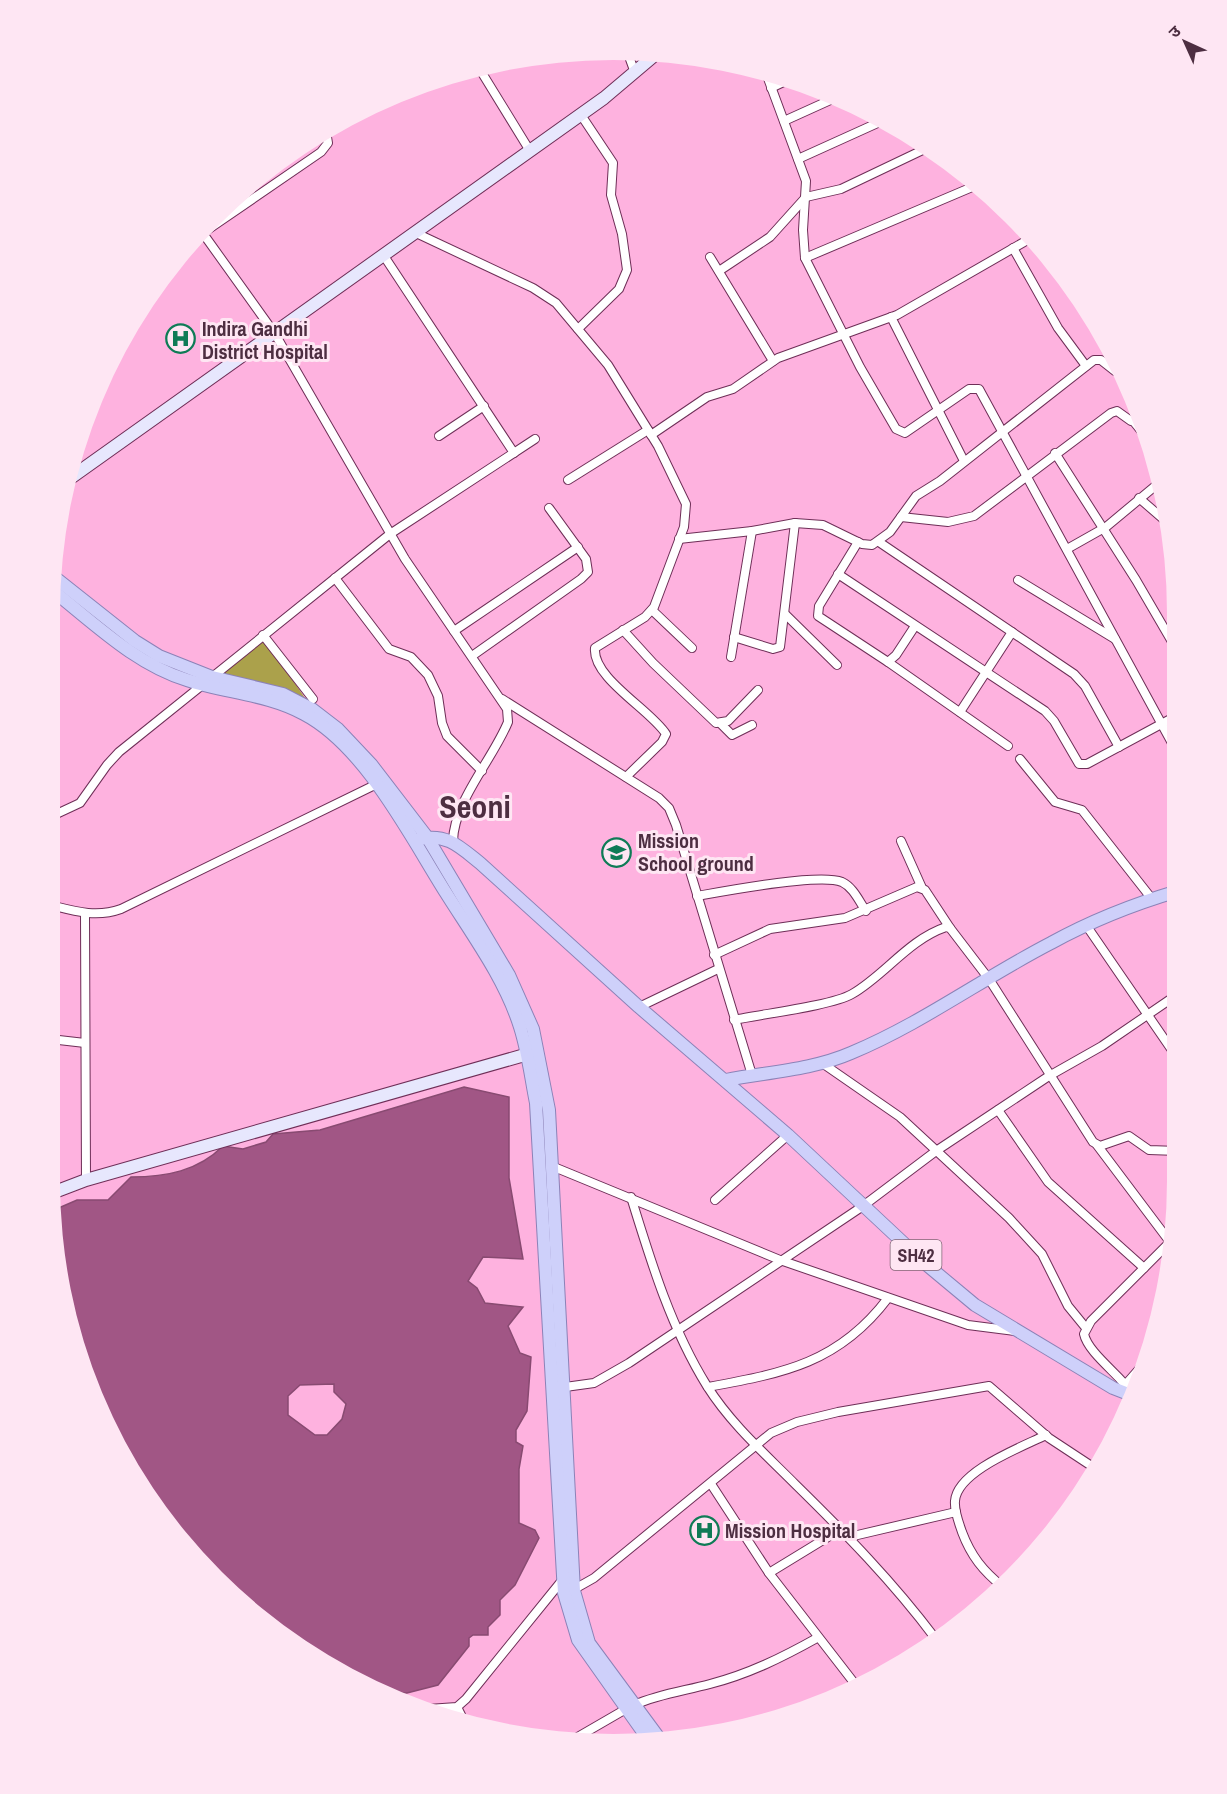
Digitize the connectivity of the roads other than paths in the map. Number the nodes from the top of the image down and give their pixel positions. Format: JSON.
{"nodes":[{"id":1,"x":630,"y":60,"type":"edge"},
{"id":2,"x":648,"y":61,"type":"edge"},
{"id":3,"x":635,"y":73,"type":"junction"},
{"id":4,"x":484,"y":76,"type":"edge"},
{"id":5,"x":769,"y":83,"type":"edge"},
{"id":6,"x":777,"y":85,"type":"edge"},
{"id":7,"x":771,"y":88,"type":"junction"},
{"id":8,"x":825,"y":102,"type":"edge"},
{"id":9,"x":580,"y":115,"type":"junction"},
{"id":10,"x":783,"y":121,"type":"junction"},
{"id":11,"x":873,"y":125,"type":"edge"},
{"id":12,"x":327,"y":140,"type":"edge"},
{"id":13,"x":530,"y":151,"type":"junction"},
{"id":14,"x":919,"y":152,"type":"edge"},
{"id":15,"x":798,"y":159,"type":"junction"},
{"id":16,"x":968,"y":189,"type":"edge"},
{"id":17,"x":806,"y":196,"type":"junction"},
{"id":18,"x":233,"y":212,"type":"edge"},
{"id":19,"x":416,"y":233,"type":"junction"},
{"id":20,"x":206,"y":239,"type":"edge"},
{"id":21,"x":1024,"y":242,"type":"edge"},
{"id":22,"x":1013,"y":248,"type":"junction"},
{"id":23,"x":384,"y":256,"type":"junction"},
{"id":24,"x":710,"y":257,"type":"dead end"},
{"id":25,"x":805,"y":258,"type":"junction"},
{"id":26,"x":719,"y":271,"type":"junction"},
{"id":27,"x":891,"y":317,"type":"junction"},
{"id":28,"x":579,"y":329,"type":"junction"},
{"id":29,"x":275,"y":334,"type":"junction"},
{"id":30,"x":844,"y":336,"type":"junction"},
{"id":31,"x":773,"y":361,"type":"junction"},
{"id":32,"x":1086,"y":366,"type":"junction"},
{"id":33,"x":1109,"y":367,"type":"edge"},
{"id":34,"x":484,"y":406,"type":"junction"},
{"id":35,"x":937,"y":410,"type":"junction"},
{"id":36,"x":1131,"y":417,"type":"edge"},
{"id":37,"x":649,"y":432,"type":"junction"},
{"id":38,"x":1003,"y":432,"type":"junction"},
{"id":39,"x":439,"y":436,"type":"dead end"},
{"id":40,"x":535,"y":440,"type":"dead end"},
{"id":41,"x":514,"y":453,"type":"junction"},
{"id":42,"x":1056,"y":453,"type":"junction"},
{"id":43,"x":964,"y":460,"type":"junction"},
{"id":44,"x":78,"y":472,"type":"edge"},
{"id":45,"x":1026,"y":474,"type":"junction"},
{"id":46,"x":568,"y":480,"type":"dead end"},
{"id":47,"x":1152,"y":488,"type":"edge"},
{"id":48,"x":1139,"y":498,"type":"junction"},
{"id":49,"x":549,"y":508,"type":"dead end"},
{"id":50,"x":1157,"y":514,"type":"edge"},
{"id":51,"x":901,"y":517,"type":"junction"},
{"id":52,"x":795,"y":522,"type":"junction"},
{"id":53,"x":1104,"y":529,"type":"junction"},
{"id":54,"x":752,"y":531,"type":"junction"},
{"id":55,"x":390,"y":534,"type":"junction"},
{"id":56,"x":679,"y":539,"type":"junction"},
{"id":57,"x":858,"y":542,"type":"junction"},
{"id":58,"x":879,"y":542,"type":"junction"},
{"id":59,"x":578,"y":547,"type":"junction"},
{"id":60,"x":1067,"y":549,"type":"junction"},
{"id":61,"x":838,"y":574,"type":"junction"},
{"id":62,"x":335,"y":578,"type":"junction"},
{"id":63,"x":1018,"y":580,"type":"dead end"},
{"id":64,"x":61,"y":582,"type":"edge"},
{"id":65,"x":60,"y":597,"type":"edge"},
{"id":66,"x":652,"y":610,"type":"junction"},
{"id":67,"x":785,"y":614,"type":"junction"},
{"id":68,"x":915,"y":626,"type":"junction"},
{"id":69,"x":623,"y":630,"type":"junction"},
{"id":70,"x":454,"y":631,"type":"junction"},
{"id":71,"x":1012,"y":632,"type":"junction"},
{"id":72,"x":1167,"y":634,"type":"edge"},
{"id":73,"x":263,"y":635,"type":"junction"},
{"id":74,"x":734,"y":637,"type":"junction"},
{"id":75,"x":1115,"y":639,"type":"junction"},
{"id":76,"x":692,"y":648,"type":"dead end"},
{"id":77,"x":472,"y":656,"type":"junction"},
{"id":78,"x":731,"y":657,"type":"dead end"},
{"id":79,"x":888,"y":662,"type":"junction"},
{"id":80,"x":837,"y":665,"type":"dead end"},
{"id":81,"x":987,"y":673,"type":"junction"},
{"id":82,"x":207,"y":681,"type":"junction"},
{"id":83,"x":758,"y":690,"type":"dead end"},
{"id":84,"x":500,"y":698,"type":"junction"},
{"id":85,"x":314,"y":699,"type":"dead end"},
{"id":86,"x":960,"y":712,"type":"junction"},
{"id":87,"x":1167,"y":721,"type":"edge"},
{"id":88,"x":720,"y":723,"type":"junction"},
{"id":89,"x":1161,"y":724,"type":"junction"},
{"id":90,"x":752,"y":725,"type":"dead end"},
{"id":91,"x":1167,"y":735,"type":"edge"},
{"id":92,"x":1008,"y":746,"type":"dead end"},
{"id":93,"x":1119,"y":747,"type":"junction"},
{"id":94,"x":1020,"y":759,"type":"dead end"},
{"id":95,"x":482,"y":771,"type":"junction"},
{"id":96,"x":626,"y":777,"type":"junction"},
{"id":97,"x":380,"y":782,"type":"junction"},
{"id":98,"x":60,"y":812,"type":"edge"},
{"id":99,"x":426,"y":837,"type":"junction"},
{"id":100,"x":413,"y":841,"type":"junction"},
{"id":101,"x":453,"y":841,"type":"junction"},
{"id":102,"x":901,"y":841,"type":"dead end"},
{"id":103,"x":922,"y":888,"type":"junction"},
{"id":104,"x":1167,"y":894,"type":"edge"},
{"id":105,"x":697,"y":896,"type":"junction"},
{"id":106,"x":1152,"y":899,"type":"junction"},
{"id":107,"x":60,"y":908,"type":"edge"},
{"id":108,"x":866,"y":911,"type":"junction"},
{"id":109,"x":85,"y":914,"type":"junction"},
{"id":110,"x":1086,"y":925,"type":"junction"},
{"id":111,"x":950,"y":928,"type":"junction"},
{"id":112,"x":714,"y":955,"type":"junction"},
{"id":113,"x":718,"y":969,"type":"junction"},
{"id":114,"x":988,"y":979,"type":"junction"},
{"id":115,"x":1167,"y":1001,"type":"edge"},
{"id":116,"x":639,"y":1007,"type":"junction"},
{"id":117,"x":1146,"y":1015,"type":"junction"},
{"id":118,"x":734,"y":1020,"type":"junction"},
{"id":119,"x":60,"y":1041,"type":"edge"},
{"id":120,"x":85,"y":1043,"type":"junction"},
{"id":121,"x":1167,"y":1044,"type":"edge"},
{"id":122,"x":533,"y":1052,"type":"junction"},
{"id":123,"x":822,"y":1064,"type":"junction"},
{"id":124,"x":752,"y":1075,"type":"junction"},
{"id":125,"x":1049,"y":1076,"type":"junction"},
{"id":126,"x":726,"y":1080,"type":"junction"},
{"id":127,"x":998,"y":1110,"type":"junction"},
{"id":128,"x":788,"y":1135,"type":"junction"},
{"id":129,"x":1097,"y":1145,"type":"junction"},
{"id":130,"x":936,"y":1151,"type":"junction"},
{"id":131,"x":1167,"y":1151,"type":"edge"},
{"id":132,"x":554,"y":1167,"type":"junction"},
{"id":133,"x":86,"y":1180,"type":"junction"},
{"id":134,"x":60,"y":1190,"type":"edge"},
{"id":135,"x":631,"y":1197,"type":"junction"},
{"id":136,"x":715,"y":1200,"type":"dead end"},
{"id":137,"x":863,"y":1206,"type":"junction"},
{"id":138,"x":1164,"y":1232,"type":"edge"},
{"id":139,"x":1162,"y":1250,"type":"edge"},
{"id":140,"x":780,"y":1260,"type":"junction"},
{"id":141,"x":1144,"y":1268,"type":"junction"},
{"id":142,"x":888,"y":1298,"type":"junction"},
{"id":143,"x":1086,"y":1328,"type":"junction"},
{"id":144,"x":677,"y":1330,"type":"junction"},
{"id":145,"x":1016,"y":1331,"type":"junction"},
{"id":146,"x":708,"y":1387,"type":"junction"},
{"id":147,"x":1127,"y":1387,"type":"edge"},
{"id":148,"x":558,"y":1388,"type":"junction"},
{"id":149,"x":1126,"y":1390,"type":"edge"},
{"id":150,"x":1046,"y":1435,"type":"junction"},
{"id":151,"x":755,"y":1444,"type":"junction"},
{"id":152,"x":1089,"y":1464,"type":"edge"},
{"id":153,"x":711,"y":1484,"type":"junction"},
{"id":154,"x":956,"y":1512,"type":"junction"},
{"id":155,"x":841,"y":1529,"type":"junction"},
{"id":156,"x":849,"y":1537,"type":"junction"},
{"id":157,"x":769,"y":1573,"type":"junction"},
{"id":158,"x":568,"y":1577,"type":"junction"},
{"id":159,"x":996,"y":1580,"type":"edge"},
{"id":160,"x":569,"y":1592,"type":"junction"},
{"id":161,"x":932,"y":1633,"type":"edge"},
{"id":162,"x":818,"y":1638,"type":"junction"},
{"id":163,"x":852,"y":1680,"type":"edge"},
{"id":164,"x":457,"y":1707,"type":"junction"},
{"id":165,"x":630,"y":1707,"type":"junction"},
{"id":166,"x":445,"y":1708,"type":"edge"},
{"id":167,"x":459,"y":1712,"type":"edge"},
{"id":168,"x":584,"y":1733,"type":"edge"},
{"id":169,"x":645,"y":1733,"type":"edge"},
{"id":170,"x":654,"y":1733,"type":"edge"}],
"edges":[{"from":1,"to":3,"type":"street"},
{"from":2,"to":3,"type":"street"},
{"from":3,"to":9,"type":"street"},
{"from":4,"to":13,"type":"street"},
{"from":5,"to":7,"type":"street"},
{"from":6,"to":7,"type":"street"},
{"from":7,"to":10,"type":"street"},
{"from":8,"to":10,"type":"street"},
{"from":9,"to":13,"type":"street"},
{"from":9,"to":28,"type":"street"},
{"from":10,"to":15,"type":"street"},
{"from":11,"to":15,"type":"street"},
{"from":12,"to":18,"type":"street"},
{"from":13,"to":19,"type":"street"},
{"from":14,"to":17,"type":"street"},
{"from":15,"to":17,"type":"street"},
{"from":16,"to":25,"type":"street"},
{"from":17,"to":25,"type":"street"},
{"from":17,"to":26,"type":"street"},
{"from":19,"to":23,"type":"street"},
{"from":19,"to":28,"type":"street"},
{"from":20,"to":29,"type":"street"},
{"from":21,"to":22,"type":"street"},
{"from":22,"to":27,"type":"street"},
{"from":22,"to":32,"type":"street"},
{"from":23,"to":29,"type":"street"},
{"from":23,"to":34,"type":"street"},
{"from":24,"to":26,"type":"street"},
{"from":25,"to":30,"type":"street"},
{"from":26,"to":31,"type":"street"},
{"from":27,"to":30,"type":"street"},
{"from":27,"to":35,"type":"street"},
{"from":28,"to":37,"type":"street"},
{"from":29,"to":44,"type":"street"},
{"from":29,"to":55,"type":"street"},
{"from":30,"to":31,"type":"street"},
{"from":30,"to":35,"type":"street"},
{"from":31,"to":37,"type":"street"},
{"from":32,"to":33,"type":"street"},
{"from":32,"to":38,"type":"street"},
{"from":34,"to":39,"type":"street"},
{"from":34,"to":41,"type":"street"},
{"from":35,"to":38,"type":"street"},
{"from":35,"to":43,"type":"street"},
{"from":36,"to":42,"type":"street"},
{"from":37,"to":46,"type":"street"},
{"from":37,"to":56,"type":"street"},
{"from":38,"to":43,"type":"street"},
{"from":38,"to":45,"type":"street"},
{"from":40,"to":41,"type":"street"},
{"from":41,"to":55,"type":"street"},
{"from":42,"to":45,"type":"street"},
{"from":42,"to":53,"type":"street"},
{"from":43,"to":51,"type":"street"},
{"from":45,"to":51,"type":"street"},
{"from":45,"to":60,"type":"street"},
{"from":47,"to":48,"type":"street"},
{"from":48,"to":50,"type":"street"},
{"from":48,"to":53,"type":"street"},
{"from":49,"to":59,"type":"street"},
{"from":51,"to":58,"type":"street"},
{"from":52,"to":54,"type":"street"},
{"from":52,"to":57,"type":"street"},
{"from":52,"to":67,"type":"street"},
{"from":53,"to":60,"type":"street"},
{"from":53,"to":72,"type":"street"},
{"from":54,"to":56,"type":"street"},
{"from":54,"to":74,"type":"street"},
{"from":55,"to":62,"type":"street"},
{"from":55,"to":70,"type":"street"},
{"from":56,"to":66,"type":"street"},
{"from":57,"to":58,"type":"street"},
{"from":57,"to":61,"type":"street"},
{"from":58,"to":71,"type":"street"},
{"from":59,"to":70,"type":"street"},
{"from":59,"to":77,"type":"street"},
{"from":60,"to":75,"type":"street"},
{"from":61,"to":68,"type":"street"},
{"from":61,"to":79,"type":"street"},
{"from":62,"to":73,"type":"street"},
{"from":62,"to":95,"type":"street"},
{"from":63,"to":75,"type":"street"},
{"from":64,"to":82,"type":"main road"},
{"from":65,"to":82,"type":"main road"},
{"from":66,"to":69,"type":"street"},
{"from":66,"to":76,"type":"street"},
{"from":67,"to":74,"type":"street"},
{"from":67,"to":80,"type":"street"},
{"from":68,"to":79,"type":"street"},
{"from":68,"to":81,"type":"street"},
{"from":69,"to":88,"type":"street"},
{"from":69,"to":96,"type":"street"},
{"from":70,"to":77,"type":"street"},
{"from":71,"to":81,"type":"street"},
{"from":71,"to":93,"type":"street"},
{"from":73,"to":82,"type":"street"},
{"from":73,"to":85,"type":"street"},
{"from":74,"to":78,"type":"street"},
{"from":75,"to":89,"type":"street"},
{"from":77,"to":84,"type":"street"},
{"from":79,"to":86,"type":"street"},
{"from":81,"to":86,"type":"street"},
{"from":81,"to":93,"type":"street"},
{"from":82,"to":97,"type":"main road"},
{"from":82,"to":98,"type":"street"},
{"from":83,"to":88,"type":"street"},
{"from":84,"to":95,"type":"street"},
{"from":84,"to":96,"type":"street"},
{"from":86,"to":92,"type":"street"},
{"from":87,"to":89,"type":"street"},
{"from":88,"to":90,"type":"street"},
{"from":89,"to":91,"type":"street"},
{"from":89,"to":93,"type":"street"},
{"from":94,"to":106,"type":"street"},
{"from":95,"to":101,"type":"street"},
{"from":96,"to":105,"type":"street"},
{"from":97,"to":99,"type":"main road"},
{"from":97,"to":100,"type":"main road"},
{"from":97,"to":109,"type":"street"},
{"from":99,"to":100,"type":"main road"},
{"from":99,"to":101,"type":"main road"},
{"from":99,"to":122,"type":"main road"},
{"from":100,"to":122,"type":"main road"},
{"from":101,"to":116,"type":"main road"},
{"from":102,"to":103,"type":"street"},
{"from":103,"to":108,"type":"street"},
{"from":103,"to":111,"type":"street"},
{"from":104,"to":106,"type":"main road"},
{"from":105,"to":108,"type":"street"},
{"from":105,"to":112,"type":"street"},
{"from":106,"to":110,"type":"main road"},
{"from":107,"to":109,"type":"street"},
{"from":108,"to":112,"type":"street"},
{"from":109,"to":120,"type":"street"},
{"from":110,"to":114,"type":"main road"},
{"from":110,"to":117,"type":"street"},
{"from":111,"to":114,"type":"street"},
{"from":111,"to":118,"type":"street"},
{"from":112,"to":113,"type":"street"},
{"from":113,"to":116,"type":"street"},
{"from":113,"to":118,"type":"street"},
{"from":114,"to":123,"type":"main road"},
{"from":114,"to":125,"type":"street"},
{"from":115,"to":117,"type":"street"},
{"from":116,"to":126,"type":"main road"},
{"from":117,"to":121,"type":"street"},
{"from":117,"to":125,"type":"street"},
{"from":118,"to":124,"type":"street"},
{"from":119,"to":120,"type":"street"},
{"from":120,"to":133,"type":"street"},
{"from":122,"to":132,"type":"main road"},
{"from":122,"to":133,"type":"street"},
{"from":122,"to":148,"type":"main road"},
{"from":123,"to":124,"type":"main road"},
{"from":123,"to":130,"type":"street"},
{"from":124,"to":126,"type":"main road"},
{"from":125,"to":127,"type":"street"},
{"from":125,"to":129,"type":"street"},
{"from":126,"to":128,"type":"main road","number":"SH42"},
{"from":127,"to":130,"type":"street"},
{"from":127,"to":141,"type":"street"},
{"from":128,"to":136,"type":"street"},
{"from":128,"to":137,"type":"main road","number":"SH42"},
{"from":129,"to":131,"type":"street"},
{"from":129,"to":138,"type":"street"},
{"from":130,"to":137,"type":"street"},
{"from":130,"to":143,"type":"street"},
{"from":132,"to":135,"type":"street"},
{"from":132,"to":148,"type":"main road"},
{"from":133,"to":134,"type":"street"},
{"from":135,"to":140,"type":"street"},
{"from":135,"to":144,"type":"street"},
{"from":137,"to":140,"type":"street"},
{"from":137,"to":145,"type":"main road","number":"SH42"},
{"from":139,"to":141,"type":"street"},
{"from":140,"to":142,"type":"street"},
{"from":140,"to":144,"type":"street"},
{"from":141,"to":143,"type":"street"},
{"from":142,"to":145,"type":"street"},
{"from":142,"to":146,"type":"street"},
{"from":143,"to":147,"type":"street"},
{"from":144,"to":146,"type":"street"},
{"from":144,"to":148,"type":"street"},
{"from":145,"to":149,"type":"main road","number":"SH42"},
{"from":146,"to":151,"type":"street"},
{"from":148,"to":158,"type":"main road"},
{"from":150,"to":151,"type":"street"},
{"from":150,"to":152,"type":"street"},
{"from":150,"to":154,"type":"street"},
{"from":151,"to":153,"type":"street"},
{"from":151,"to":155,"type":"street"},
{"from":153,"to":157,"type":"street"},
{"from":153,"to":160,"type":"street"},
{"from":154,"to":156,"type":"street"},
{"from":154,"to":159,"type":"street"},
{"from":155,"to":156,"type":"street"},
{"from":155,"to":157,"type":"street"},
{"from":156,"to":161,"type":"street"},
{"from":157,"to":162,"type":"street"},
{"from":158,"to":160,"type":"main road"},
{"from":158,"to":164,"type":"street"},
{"from":160,"to":165,"type":"main road"},
{"from":162,"to":163,"type":"street"},
{"from":162,"to":165,"type":"street"},
{"from":164,"to":166,"type":"street"},
{"from":164,"to":167,"type":"street"},
{"from":165,"to":168,"type":"street"},
{"from":165,"to":169,"type":"main road"},
{"from":165,"to":170,"type":"main road"}]}
